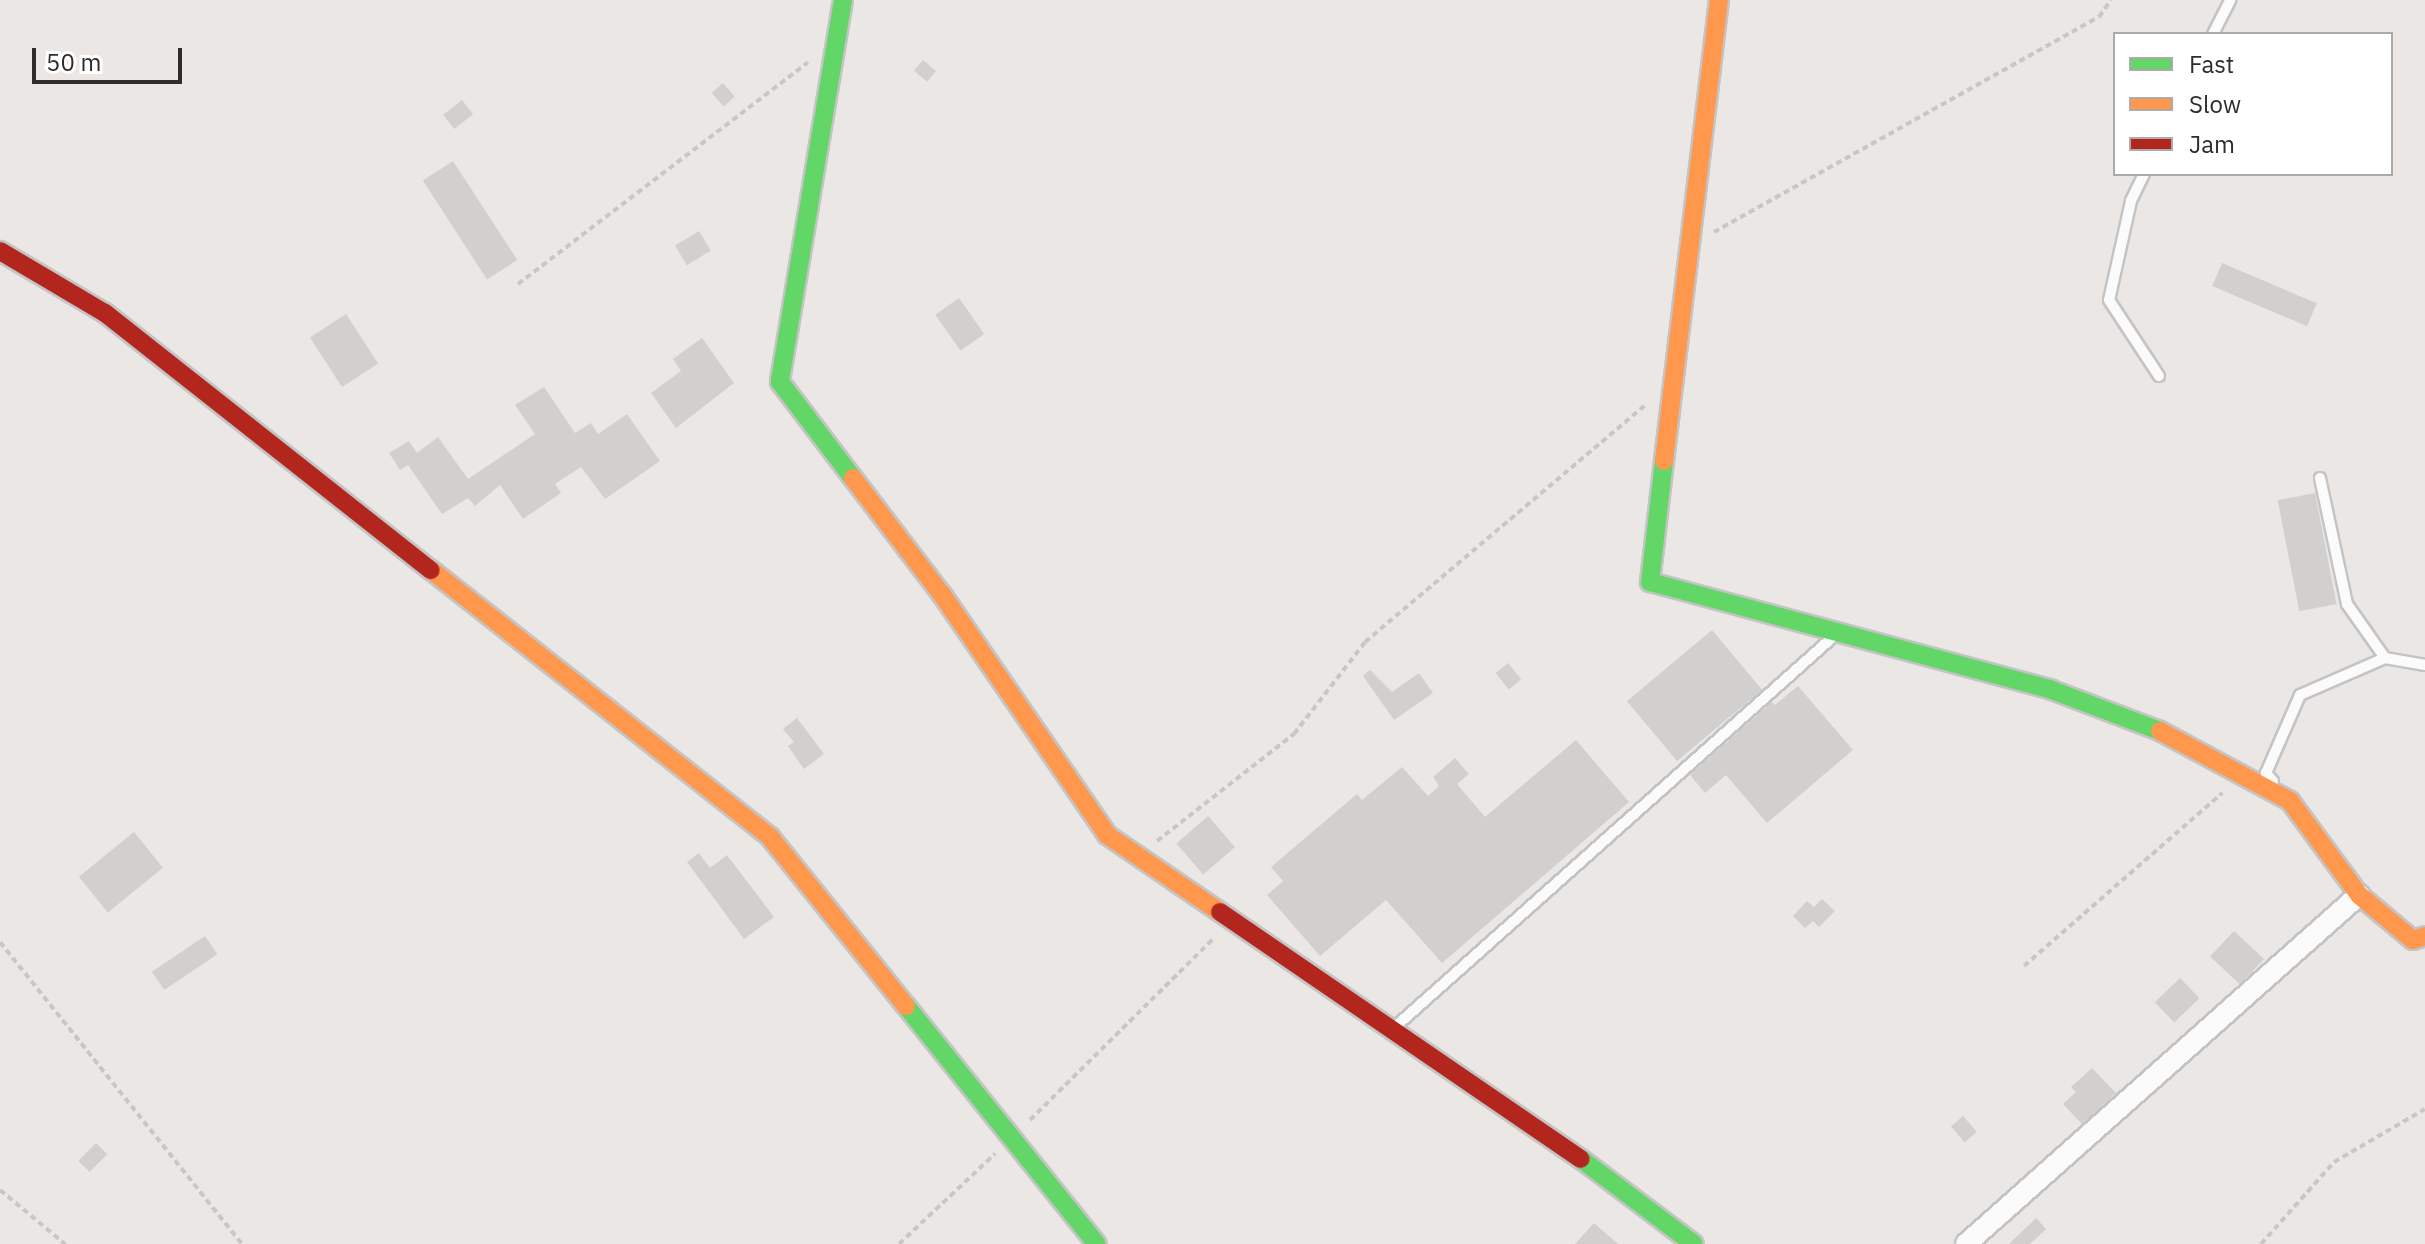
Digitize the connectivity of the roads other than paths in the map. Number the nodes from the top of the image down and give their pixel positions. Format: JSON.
{"nodes":[{"id":1,"x":843,"y":0,"type":"edge"},
{"id":2,"x":1719,"y":0,"type":"edge"},
{"id":3,"x":2230,"y":0,"type":"edge"},
{"id":4,"x":2214,"y":32,"type":"edge"},
{"id":5,"x":2143,"y":176,"type":"edge"},
{"id":6,"x":0,"y":251,"type":"edge"},
{"id":7,"x":2159,"y":376,"type":"dead end"},
{"id":8,"x":2320,"y":478,"type":"dead end"},
{"id":9,"x":1836,"y":634,"type":"junction"},
{"id":10,"x":2385,"y":658,"type":"junction"},
{"id":11,"x":2425,"y":665,"type":"edge"},
{"id":12,"x":2290,"y":801,"type":"junction"},
{"id":13,"x":2359,"y":895,"type":"junction"},
{"id":14,"x":2425,"y":936,"type":"edge"},
{"id":15,"x":1393,"y":1028,"type":"junction"},
{"id":16,"x":1097,"y":1244,"type":"edge"},
{"id":17,"x":1694,"y":1244,"type":"edge"},
{"id":18,"x":1966,"y":1244,"type":"edge"}],
"edges":[{"from":1,"to":15,"type":"street"},
{"from":2,"to":9,"type":"street"},
{"from":3,"to":4,"type":"lane"},
{"from":5,"to":7,"type":"lane"},
{"from":6,"to":16,"type":"street"},
{"from":8,"to":10,"type":"lane"},
{"from":9,"to":12,"type":"street"},
{"from":9,"to":15,"type":"lane"},
{"from":10,"to":11,"type":"lane"},
{"from":10,"to":12,"type":"lane"},
{"from":12,"to":13,"type":"street"},
{"from":13,"to":14,"type":"street"},
{"from":13,"to":18,"type":"street"},
{"from":15,"to":17,"type":"street"}]}
